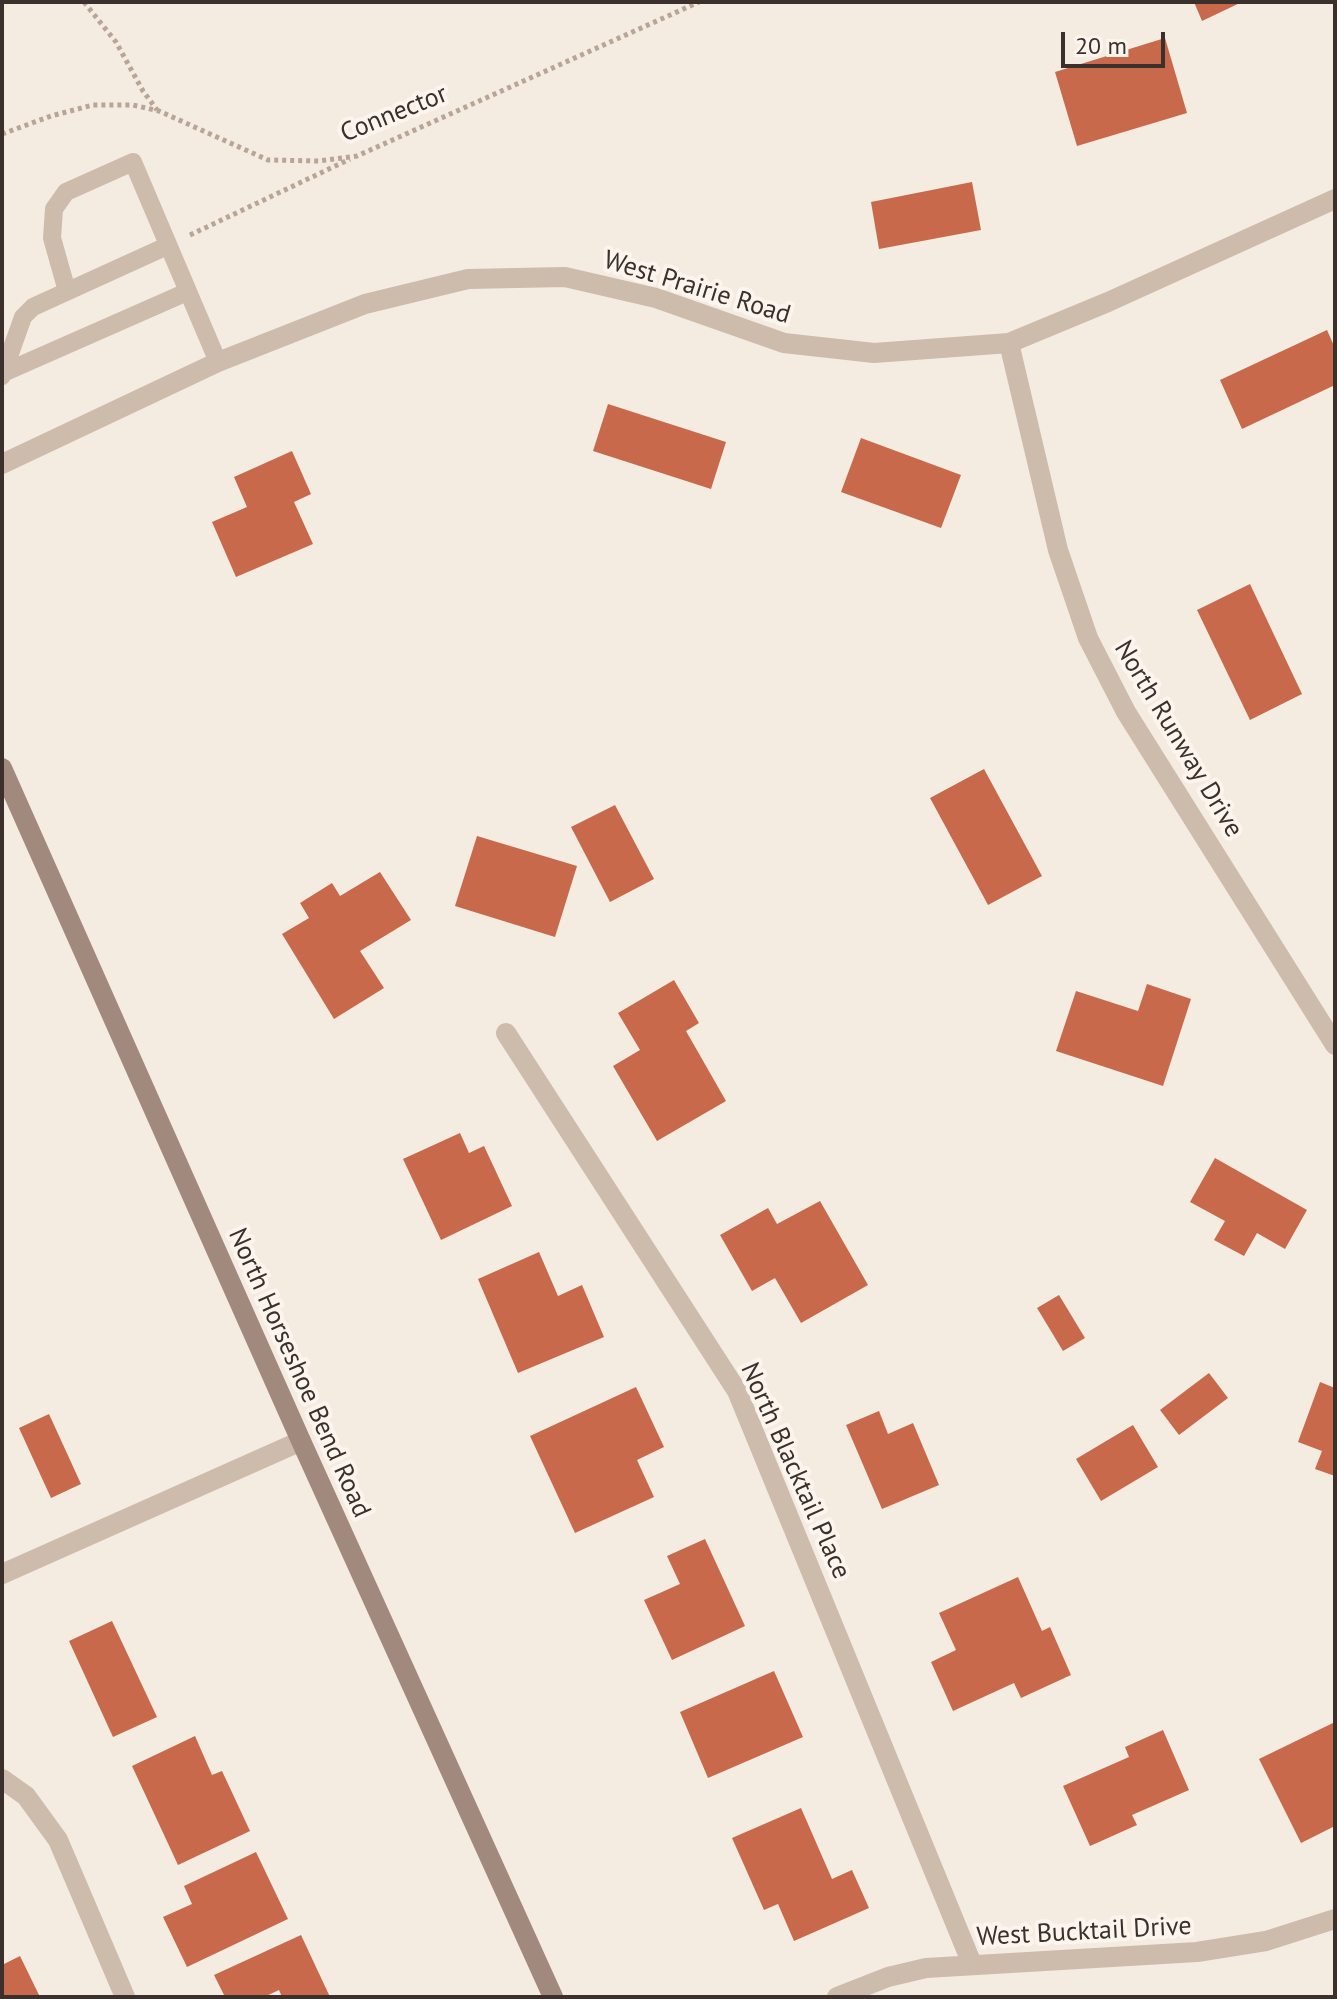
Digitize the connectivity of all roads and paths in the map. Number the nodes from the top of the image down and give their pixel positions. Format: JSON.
{"nodes":[{"id":1,"x":84,"y":2,"type":"edge"},
{"id":2,"x":700,"y":2,"type":"edge"},
{"id":3,"x":159,"y":111,"type":"junction"},
{"id":4,"x":2,"y":134,"type":"edge"},
{"id":5,"x":357,"y":156,"type":"junction"},
{"id":6,"x":1335,"y":199,"type":"edge"},
{"id":7,"x":167,"y":246,"type":"junction"},
{"id":8,"x":67,"y":291,"type":"junction"},
{"id":9,"x":187,"y":292,"type":"junction"},
{"id":10,"x":1009,"y":343,"type":"junction"},
{"id":11,"x":218,"y":362,"type":"junction"},
{"id":12,"x":2,"y":374,"type":"edge"},
{"id":13,"x":2,"y":464,"type":"edge"},
{"id":14,"x":2,"y":768,"type":"edge"},
{"id":15,"x":506,"y":1033,"type":"dead end"},
{"id":16,"x":1335,"y":1045,"type":"edge"},
{"id":17,"x":301,"y":1441,"type":"junction"},
{"id":18,"x":2,"y":1574,"type":"edge"},
{"id":19,"x":2,"y":1779,"type":"edge"},
{"id":20,"x":1335,"y":1919,"type":"edge"},
{"id":21,"x":972,"y":1964,"type":"junction"},
{"id":22,"x":125,"y":1997,"type":"edge"},
{"id":23,"x":553,"y":1997,"type":"edge"},
{"id":24,"x":837,"y":1997,"type":"edge"}],
"edges":[{"from":1,"to":3,"type":"path"},
{"from":2,"to":5,"type":"path","name":"Connector"},
{"from":3,"to":4,"type":"path","name":"Connector"},
{"from":3,"to":5,"type":"path","name":"Connector"},
{"from":5,"to":7,"type":"path"},
{"from":6,"to":10,"type":"street","name":"West Prairie Road"},
{"from":7,"to":8,"type":"lane"},
{"from":7,"to":8,"type":"lane"},
{"from":7,"to":9,"type":"lane"},
{"from":8,"to":12,"type":"lane"},
{"from":9,"to":11,"type":"lane"},
{"from":9,"to":12,"type":"lane"},
{"from":10,"to":11,"type":"street","name":"West Prairie Road"},
{"from":10,"to":16,"type":"street","name":"North Runway Drive"},
{"from":11,"to":13,"type":"street","name":"West Prairie Road"},
{"from":14,"to":17,"type":"street","name":"North Horseshoe Bend Road"},
{"from":15,"to":21,"type":"street","name":"North Blacktail Place"},
{"from":17,"to":18,"type":"street"},
{"from":17,"to":23,"type":"street","name":"North Horseshoe Bend Road"},
{"from":19,"to":22,"type":"street"},
{"from":20,"to":21,"type":"street","name":"West Bucktail Drive"},
{"from":21,"to":24,"type":"street","name":"West Bucktail Drive"}]}
